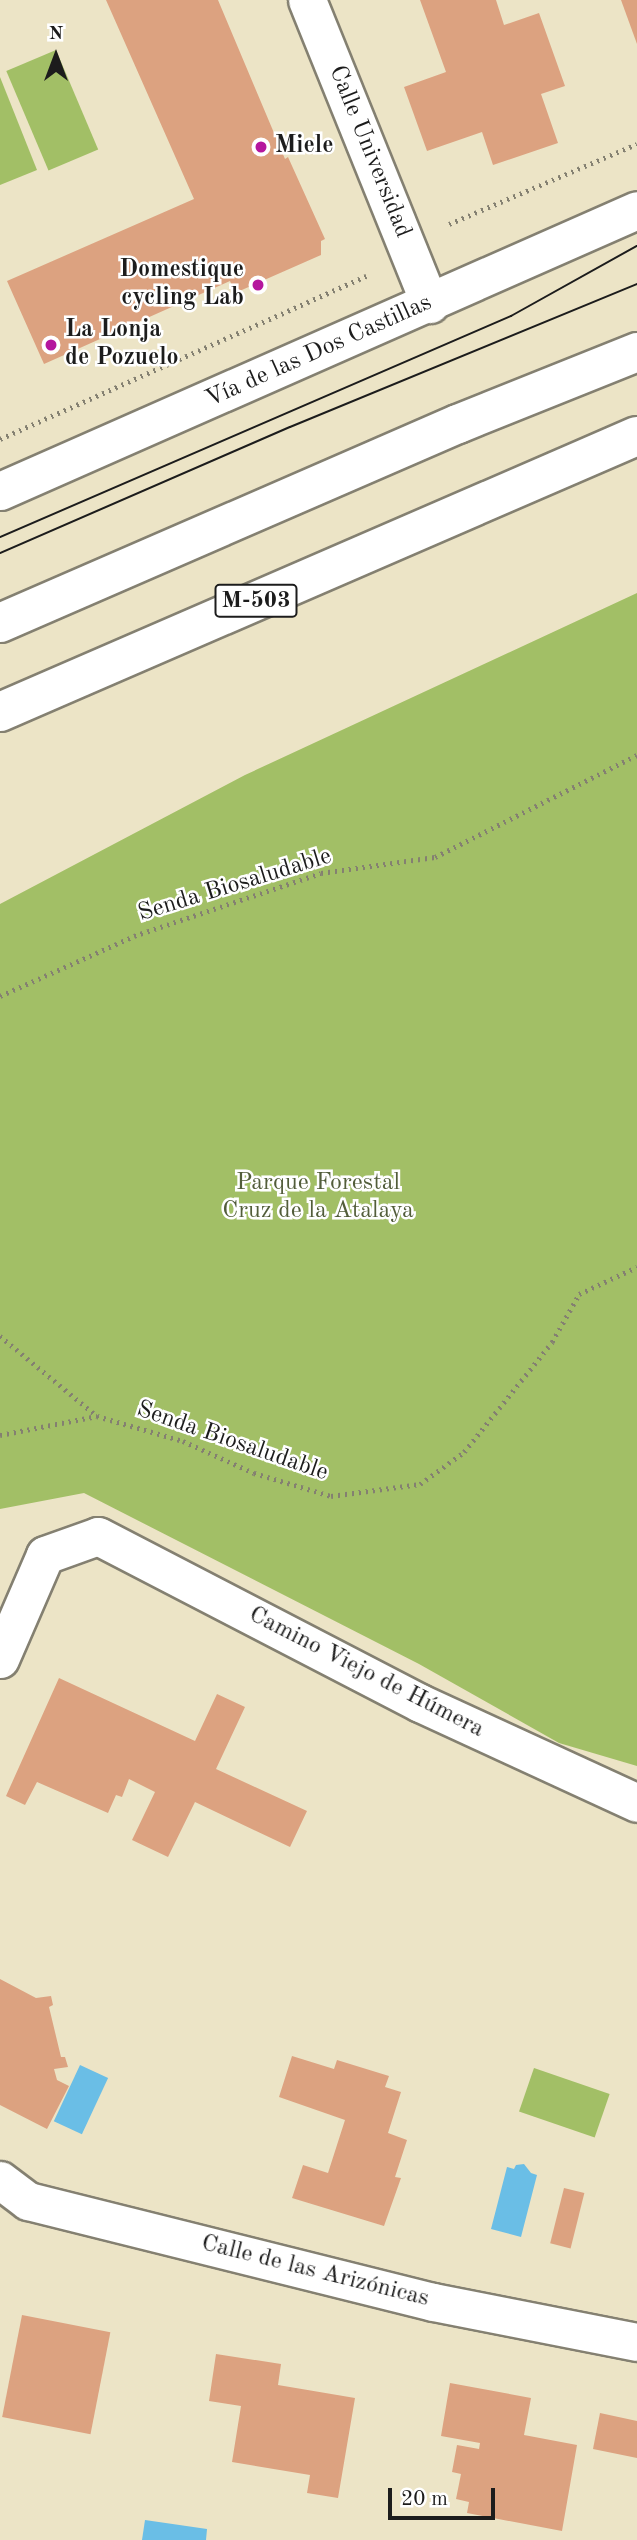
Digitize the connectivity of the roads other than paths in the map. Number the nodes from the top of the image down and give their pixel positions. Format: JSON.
{"nodes":[{"id":1,"x":307,"y":0,"type":"edge"},
{"id":2,"x":637,"y":210,"type":"edge"},
{"id":3,"x":430,"y":304,"type":"junction"},
{"id":4,"x":637,"y":352,"type":"edge"},
{"id":5,"x":637,"y":436,"type":"edge"},
{"id":6,"x":0,"y":491,"type":"edge"},
{"id":7,"x":0,"y":623,"type":"edge"},
{"id":8,"x":0,"y":712,"type":"edge"},
{"id":9,"x":0,"y":1659,"type":"edge"},
{"id":10,"x":637,"y":1803,"type":"edge"},
{"id":11,"x":0,"y":2180,"type":"edge"},
{"id":12,"x":637,"y":2342,"type":"edge"}],
"edges":[{"from":1,"to":3,"type":"street","name":"Calle Universidad"},
{"from":2,"to":3,"type":"street","name":"Vía de las Dos Castillas"},
{"from":3,"to":6,"type":"street","name":"Vía de las Dos Castillas"},
{"from":4,"to":7,"type":"highway"},
{"from":5,"to":8,"type":"highway","number":"M-503"},
{"from":9,"to":10,"type":"street","name":"Camino Viejo de Húmera"},
{"from":11,"to":12,"type":"street","name":"Calle de las Arizónicas"}]}
